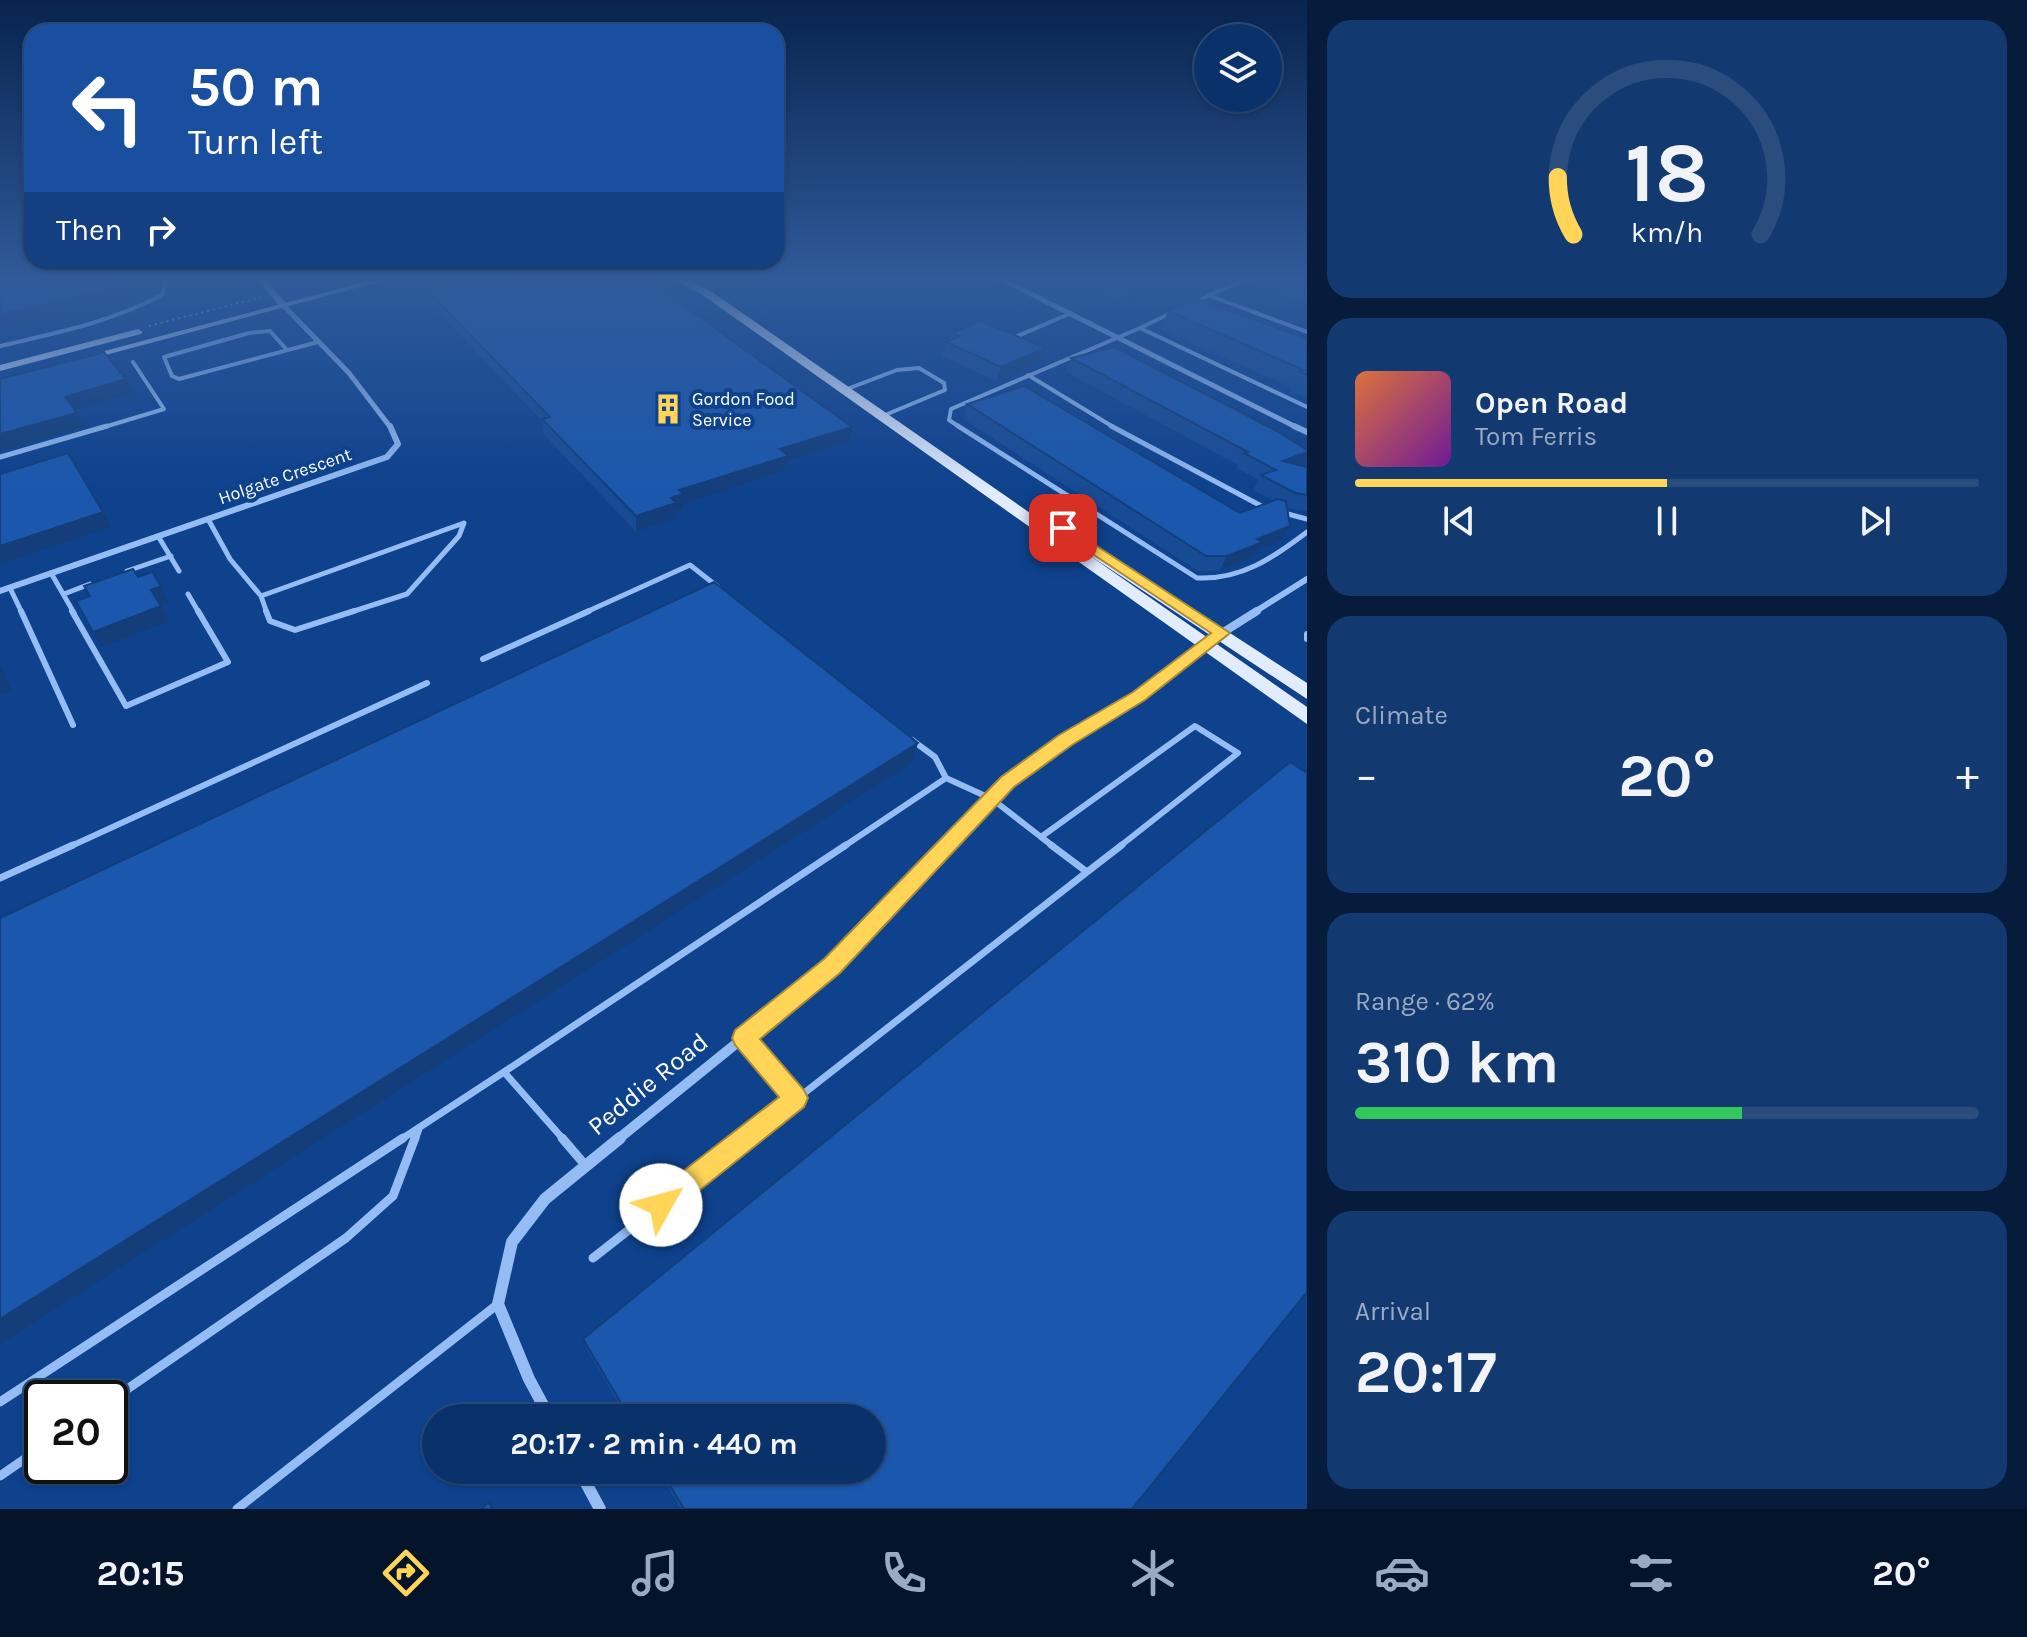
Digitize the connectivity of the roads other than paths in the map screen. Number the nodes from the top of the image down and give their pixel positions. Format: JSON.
{"nodes":[{"id":1,"x":78,"y":349,"type":"edge"},
{"id":2,"x":108,"y":349,"type":"edge"},
{"id":3,"x":191,"y":349,"type":"edge"},
{"id":4,"x":324,"y":349,"type":"edge"},
{"id":5,"x":789,"y":349,"type":"edge"},
{"id":6,"x":1087,"y":349,"type":"edge"},
{"id":7,"x":1111,"y":349,"type":"edge"},
{"id":8,"x":1144,"y":349,"type":"edge"},
{"id":9,"x":1185,"y":349,"type":"edge"},
{"id":10,"x":287,"y":350,"type":"edge"},
{"id":11,"x":1114,"y":351,"type":"edge"},
{"id":12,"x":133,"y":362,"type":"dead end"},
{"id":13,"x":0,"y":368,"type":"edge"},
{"id":14,"x":1028,"y":375,"type":"junction"},
{"id":15,"x":0,"y":380,"type":"edge"},
{"id":16,"x":847,"y":389,"type":"junction"},
{"id":17,"x":1307,"y":407,"type":"edge"},
{"id":18,"x":885,"y":415,"type":"junction"},
{"id":19,"x":1307,"y":432,"type":"edge"},
{"id":20,"x":0,"y":457,"type":"edge"},
{"id":21,"x":987,"y":487,"type":"junction"},
{"id":22,"x":208,"y":519,"type":"junction"},
{"id":23,"x":1307,"y":519,"type":"edge"},
{"id":24,"x":1307,"y":532,"type":"edge"},
{"id":25,"x":158,"y":536,"type":"junction"},
{"id":26,"x":171,"y":556,"type":"junction"},
{"id":27,"x":179,"y":571,"type":"dead end"},
{"id":28,"x":51,"y":573,"type":"junction"},
{"id":29,"x":117,"y":575,"type":"edge"},
{"id":30,"x":1307,"y":579,"type":"edge"},
{"id":31,"x":104,"y":580,"type":"edge"},
{"id":32,"x":10,"y":588,"type":"junction"},
{"id":33,"x":0,"y":591,"type":"edge"},
{"id":34,"x":64,"y":594,"type":"junction"},
{"id":35,"x":188,"y":594,"type":"dead end"},
{"id":36,"x":727,"y":594,"type":"edge"},
{"id":37,"x":261,"y":596,"type":"junction"},
{"id":38,"x":1222,"y":633,"type":"junction"},
{"id":39,"x":1205,"y":646,"type":"junction"},
{"id":40,"x":483,"y":659,"type":"dead end"},
{"id":41,"x":427,"y":683,"type":"dead end"},
{"id":42,"x":1307,"y":692,"type":"edge"},
{"id":43,"x":1307,"y":717,"type":"edge"},
{"id":44,"x":73,"y":725,"type":"dead end"},
{"id":45,"x":910,"y":738,"type":"edge"},
{"id":46,"x":946,"y":778,"type":"junction"},
{"id":47,"x":992,"y":799,"type":"junction"},
{"id":48,"x":1041,"y":837,"type":"junction"},
{"id":49,"x":1087,"y":872,"type":"junction"},
{"id":50,"x":0,"y":878,"type":"edge"},
{"id":51,"x":744,"y":1038,"type":"junction"},
{"id":52,"x":504,"y":1072,"type":"junction"},
{"id":53,"x":796,"y":1098,"type":"junction"},
{"id":54,"x":419,"y":1129,"type":"junction"},
{"id":55,"x":586,"y":1166,"type":"junction"},
{"id":56,"x":593,"y":1258,"type":"dead end"},
{"id":57,"x":498,"y":1304,"type":"junction"},
{"id":58,"x":128,"y":1389,"type":"edge"},
{"id":59,"x":0,"y":1402,"type":"edge"},
{"id":60,"x":542,"y":1404,"type":"edge"},
{"id":61,"x":24,"y":1459,"type":"edge"},
{"id":62,"x":0,"y":1476,"type":"edge"},
{"id":63,"x":587,"y":1484,"type":"edge"},
{"id":64,"x":237,"y":1509,"type":"edge"},
{"id":65,"x":600,"y":1509,"type":"edge"}],
"edges":[{"from":1,"to":13,"type":"main road"},
{"from":2,"to":15,"type":"main road"},
{"from":3,"to":10,"type":"lane"},
{"from":4,"to":22,"type":"street","name":"Holgate Crescent"},
{"from":5,"to":16,"type":"main road"},
{"from":6,"to":14,"type":"lane"},
{"from":7,"to":11,"type":"lane"},
{"from":8,"to":19,"type":"street"},
{"from":9,"to":17,"type":"lane"},
{"from":12,"to":20,"type":"lane"},
{"from":14,"to":23,"type":"lane"},
{"from":14,"to":24,"type":"lane"},
{"from":16,"to":18,"type":"main road"},
{"from":16,"to":18,"type":"lane"},
{"from":18,"to":21,"type":"main road"},
{"from":21,"to":38,"type":"main road"},
{"from":21,"to":39,"type":"main road"},
{"from":22,"to":25,"type":"street","name":"Holgate Crescent"},
{"from":22,"to":37,"type":"lane"},
{"from":25,"to":26,"type":"lane"},
{"from":25,"to":28,"type":"street","name":"Holgate Crescent"},
{"from":26,"to":27,"type":"lane"},
{"from":26,"to":29,"type":"lane"},
{"from":28,"to":32,"type":"street","name":"Holgate Crescent"},
{"from":28,"to":34,"type":"lane"},
{"from":30,"to":38,"type":"street","name":"Peddie Road"},
{"from":31,"to":34,"type":"lane"},
{"from":32,"to":33,"type":"street","name":"Holgate Crescent"},
{"from":32,"to":44,"type":"lane"},
{"from":34,"to":35,"type":"lane"},
{"from":36,"to":40,"type":"lane"},
{"from":37,"to":37,"type":"lane"},
{"from":38,"to":39,"type":"street","name":"Peddie Road"},
{"from":38,"to":42,"type":"main road"},
{"from":39,"to":43,"type":"main road"},
{"from":39,"to":47,"type":"street","name":"Peddie Road"},
{"from":41,"to":50,"type":"lane"},
{"from":45,"to":46,"type":"lane"},
{"from":46,"to":47,"type":"lane"},
{"from":46,"to":52,"type":"lane"},
{"from":47,"to":48,"type":"lane"},
{"from":47,"to":51,"type":"street","name":"Peddie Road"},
{"from":48,"to":49,"type":"lane"},
{"from":48,"to":49,"type":"lane"},
{"from":49,"to":53,"type":"lane"},
{"from":51,"to":53,"type":"lane"},
{"from":51,"to":55,"type":"street","name":"Peddie Road"},
{"from":52,"to":54,"type":"lane"},
{"from":52,"to":55,"type":"lane"},
{"from":53,"to":56,"type":"lane"},
{"from":54,"to":58,"type":"lane"},
{"from":54,"to":59,"type":"lane"},
{"from":55,"to":57,"type":"street","name":"Peddie Road"},
{"from":57,"to":60,"type":"street"},
{"from":57,"to":64,"type":"lane"},
{"from":61,"to":62,"type":"lane"},
{"from":63,"to":65,"type":"street"}]}
